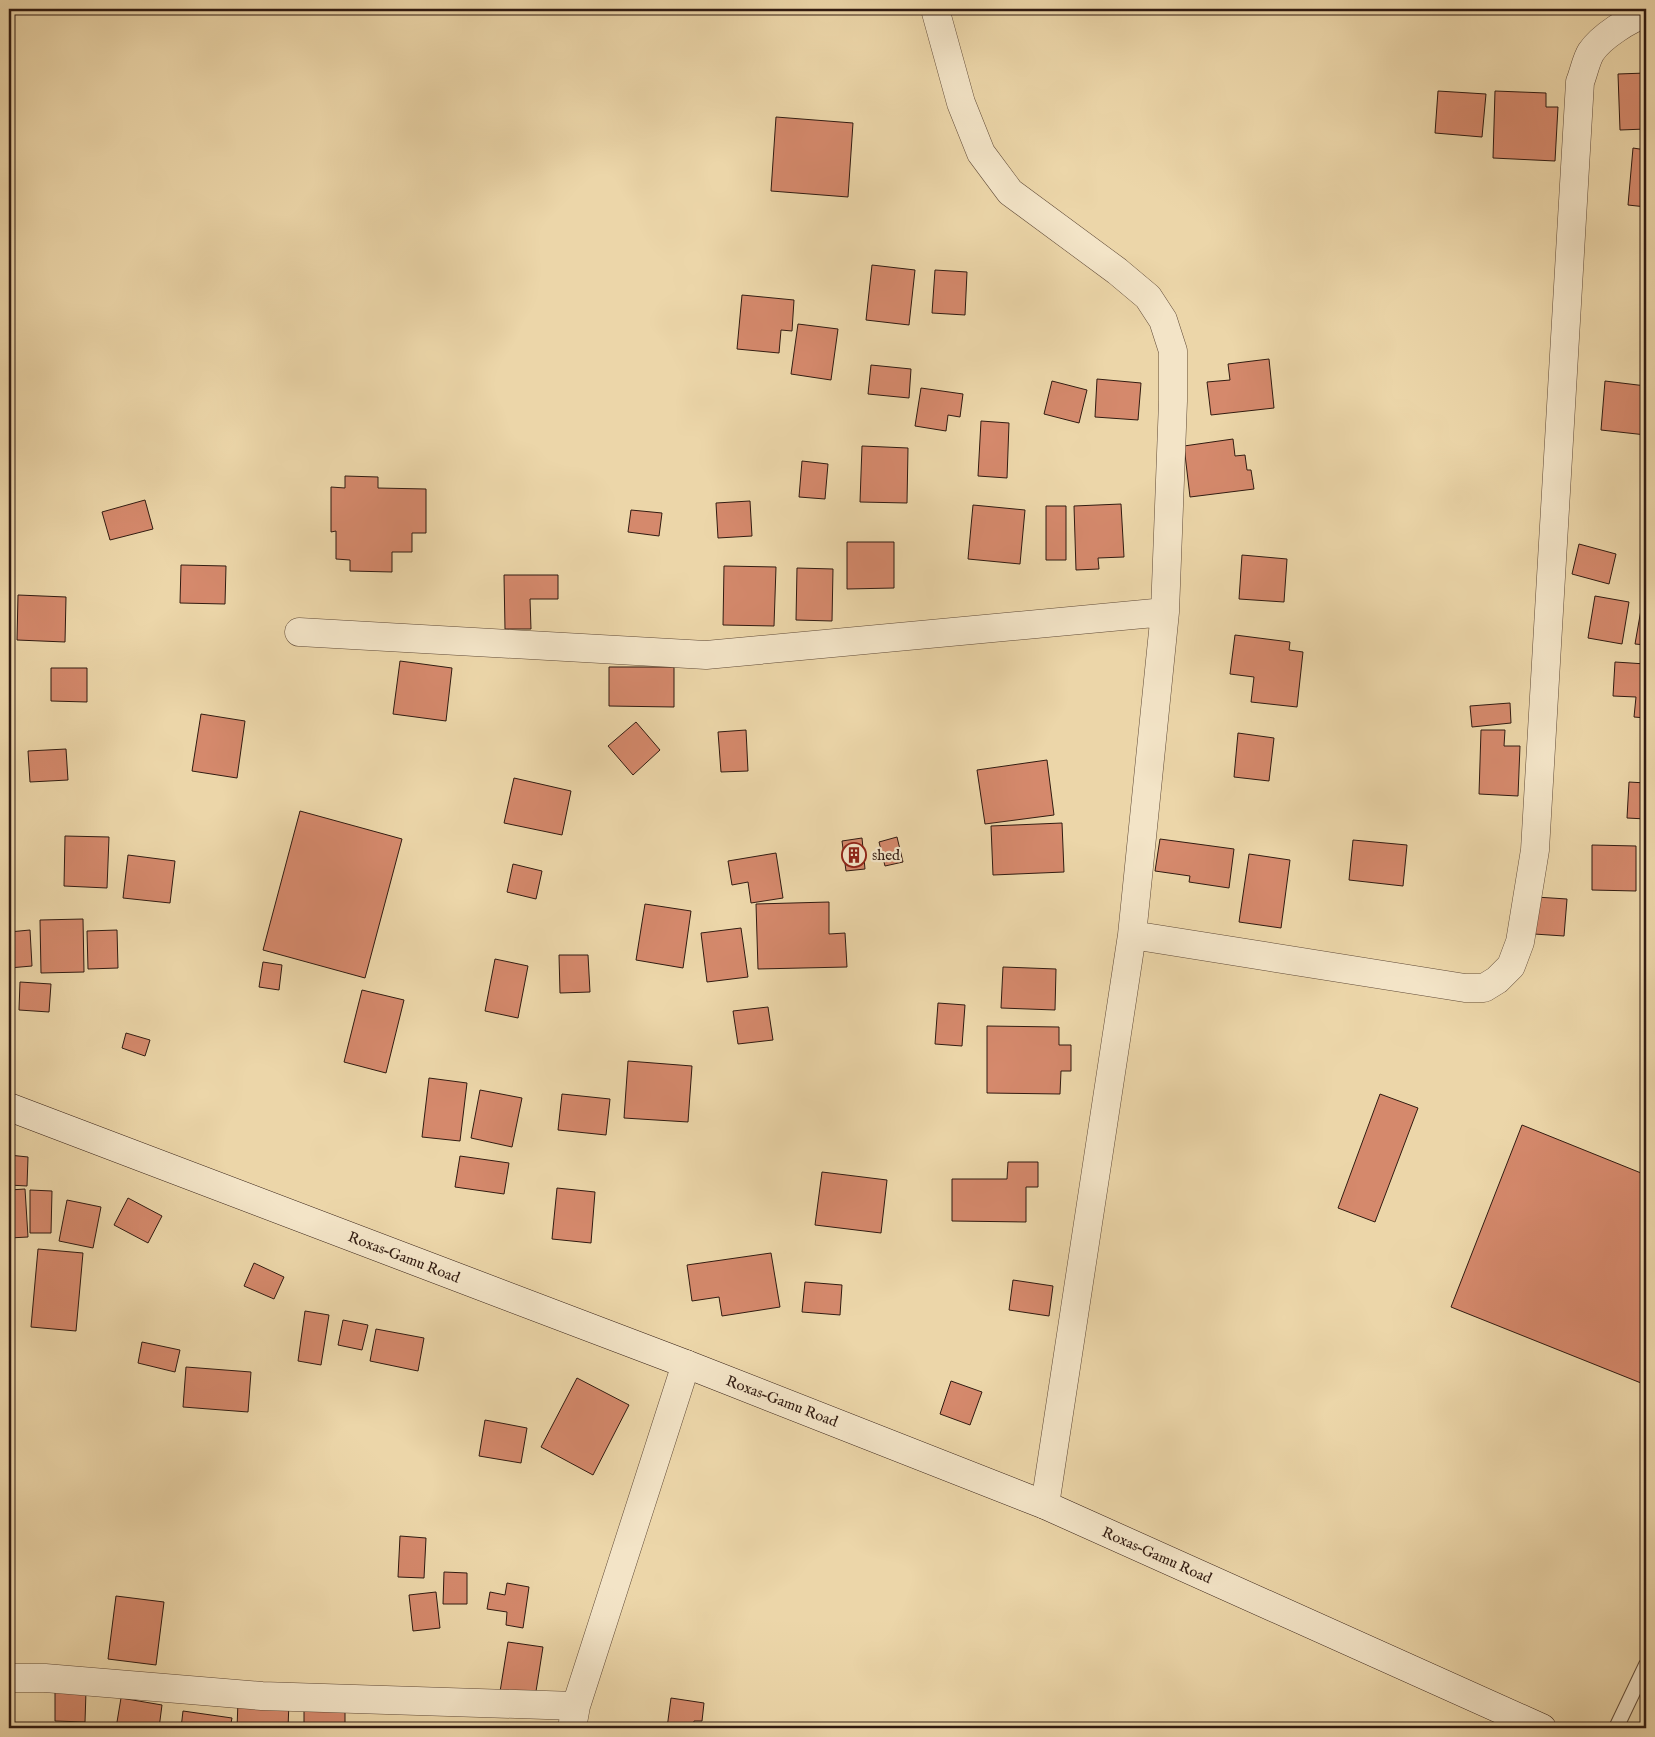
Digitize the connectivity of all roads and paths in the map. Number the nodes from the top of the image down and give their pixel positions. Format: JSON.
{"nodes":[{"id":1,"x":935,"y":9,"type":"edge"},
{"id":2,"x":1646,"y":14,"type":"edge"},
{"id":3,"x":1165,"y":612,"type":"junction"},
{"id":4,"x":299,"y":632,"type":"dead end"},
{"id":5,"x":1132,"y":935,"type":"junction"},
{"id":6,"x":9,"y":1108,"type":"edge"},
{"id":7,"x":686,"y":1364,"type":"junction"},
{"id":8,"x":1045,"y":1505,"type":"junction"},
{"id":9,"x":1646,"y":1665,"type":"edge"},
{"id":10,"x":9,"y":1678,"type":"edge"},
{"id":11,"x":574,"y":1717,"type":"edge"},
{"id":12,"x":1542,"y":1728,"type":"edge"},
{"id":13,"x":1616,"y":1728,"type":"edge"}],
"edges":[{"from":1,"to":3,"type":"street"},
{"from":2,"to":5,"type":"street"},
{"from":3,"to":4,"type":"street"},
{"from":3,"to":5,"type":"street"},
{"from":5,"to":8,"type":"street"},
{"from":6,"to":7,"type":"street","name":"Roxas–Gamu Road"},
{"from":7,"to":8,"type":"street","name":"Roxas–Gamu Road"},
{"from":7,"to":11,"type":"street"},
{"from":8,"to":12,"type":"street","name":"Roxas–Gamu Road"},
{"from":9,"to":13,"type":"lane"},
{"from":10,"to":11,"type":"street"}]}
